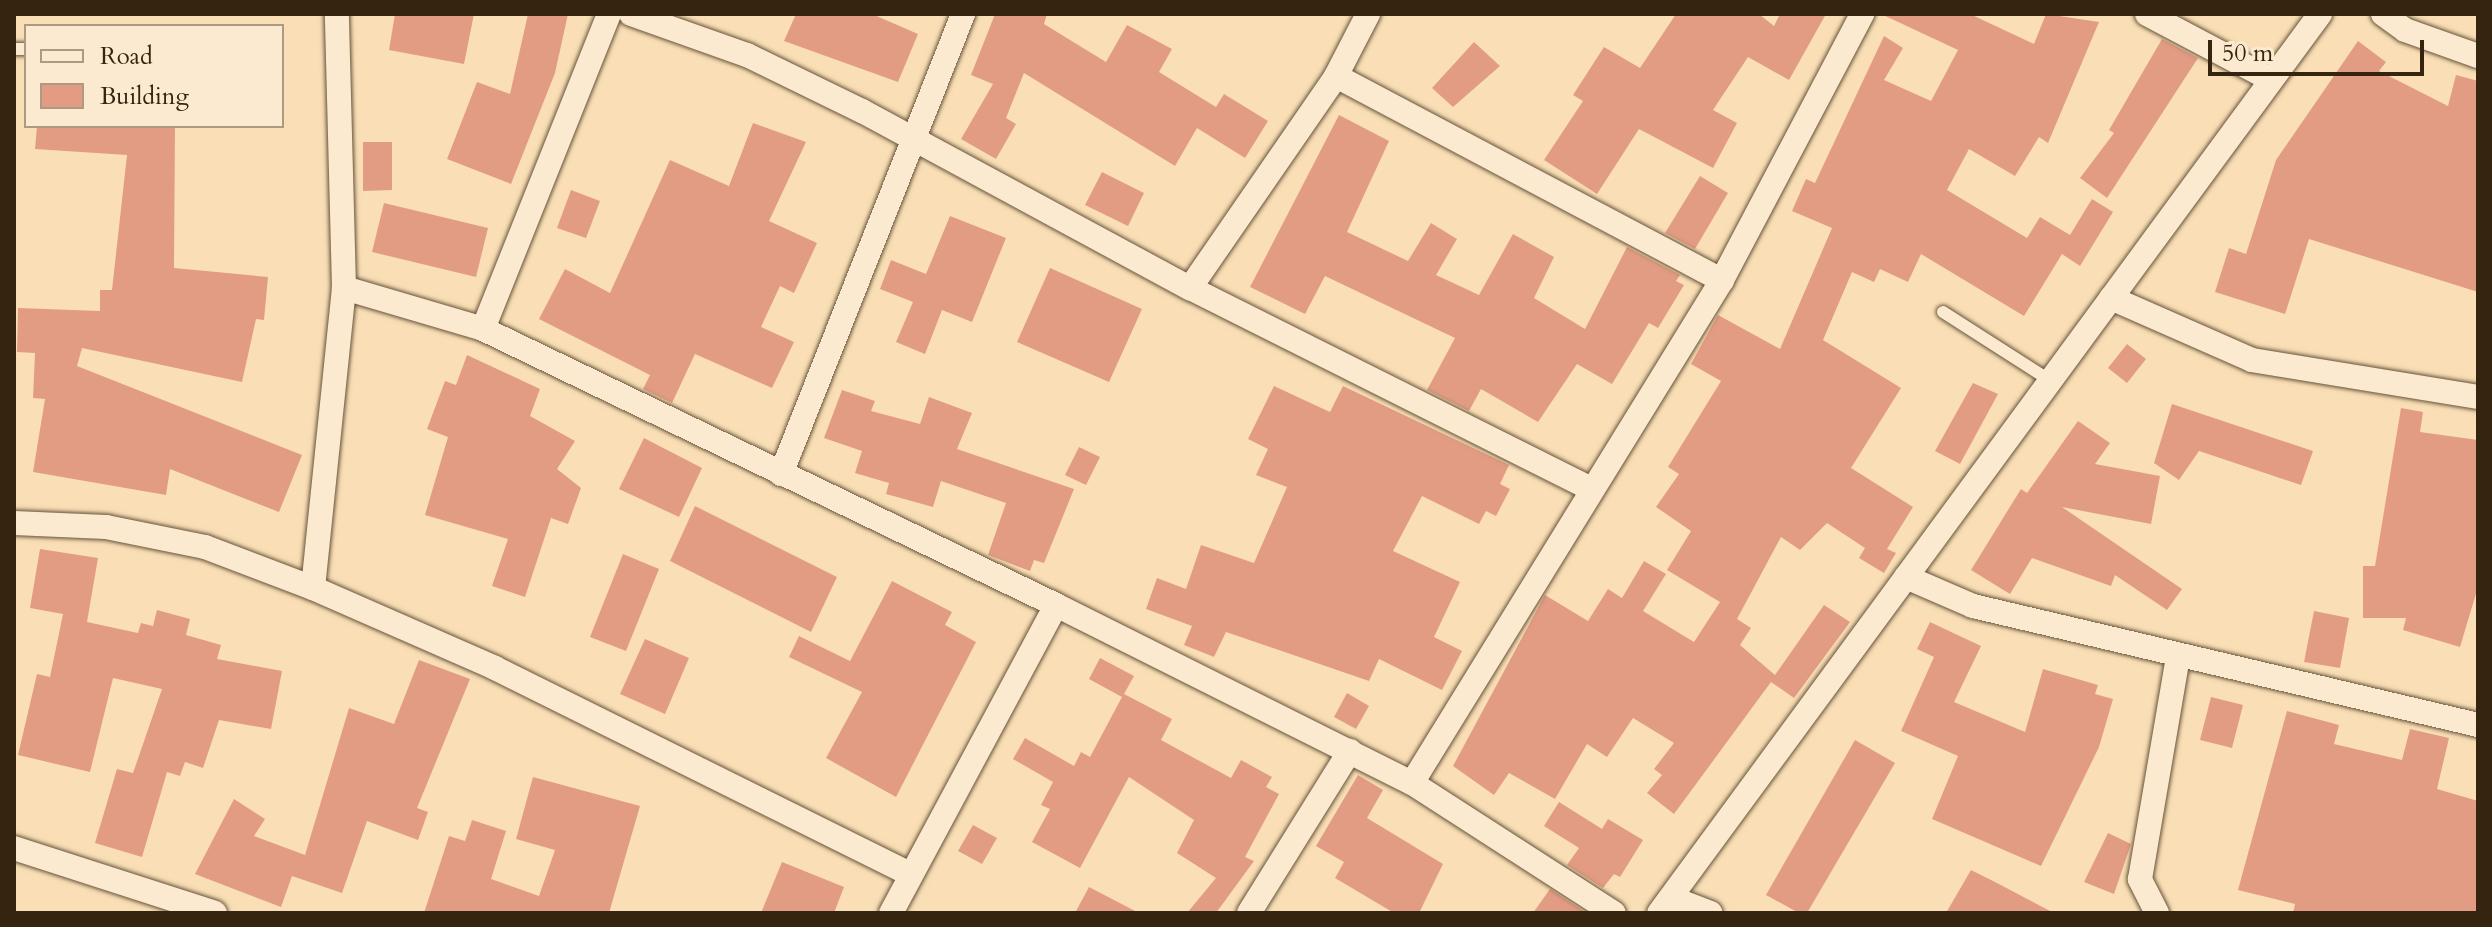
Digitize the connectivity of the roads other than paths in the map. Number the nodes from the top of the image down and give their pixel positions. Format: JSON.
{"nodes":[{"id":1,"x":337,"y":14,"type":"edge"},
{"id":2,"x":609,"y":14,"type":"edge"},
{"id":3,"x":631,"y":14,"type":"edge"},
{"id":4,"x":963,"y":14,"type":"edge"},
{"id":5,"x":1368,"y":14,"type":"edge"},
{"id":6,"x":1862,"y":14,"type":"edge"},
{"id":7,"x":2147,"y":14,"type":"edge"},
{"id":8,"x":2320,"y":14,"type":"edge"},
{"id":9,"x":2383,"y":14,"type":"edge"},
{"id":10,"x":2478,"y":56,"type":"edge"},
{"id":11,"x":1336,"y":76,"type":"junction"},
{"id":12,"x":2268,"y":78,"type":"junction"},
{"id":13,"x":915,"y":140,"type":"junction"},
{"id":14,"x":1722,"y":280,"type":"junction"},
{"id":15,"x":344,"y":288,"type":"junction"},
{"id":16,"x":1190,"y":288,"type":"junction"},
{"id":17,"x":2111,"y":298,"type":"junction"},
{"id":18,"x":1943,"y":312,"type":"dead end"},
{"id":19,"x":483,"y":329,"type":"junction"},
{"id":20,"x":2051,"y":381,"type":"junction"},
{"id":21,"x":2478,"y":397,"type":"edge"},
{"id":22,"x":781,"y":474,"type":"junction"},
{"id":23,"x":1591,"y":489,"type":"junction"},
{"id":24,"x":14,"y":523,"type":"edge"},
{"id":25,"x":1906,"y":577,"type":"junction"},
{"id":26,"x":313,"y":588,"type":"junction"},
{"id":27,"x":1056,"y":605,"type":"junction"},
{"id":28,"x":2178,"y":656,"type":"junction"},
{"id":29,"x":2478,"y":725,"type":"edge"},
{"id":30,"x":1350,"y":751,"type":"junction"},
{"id":31,"x":1412,"y":783,"type":"junction"},
{"id":32,"x":14,"y":848,"type":"edge"},
{"id":33,"x":910,"y":874,"type":"junction"},
{"id":34,"x":1666,"y":906,"type":"edge"},
{"id":35,"x":215,"y":913,"type":"edge"},
{"id":36,"x":891,"y":913,"type":"edge"},
{"id":37,"x":1249,"y":913,"type":"edge"},
{"id":38,"x":1614,"y":913,"type":"edge"},
{"id":39,"x":1710,"y":913,"type":"edge"},
{"id":40,"x":2157,"y":913,"type":"edge"}],
"edges":[{"from":1,"to":15,"type":"street"},
{"from":2,"to":19,"type":"street"},
{"from":3,"to":13,"type":"street"},
{"from":4,"to":13,"type":"street"},
{"from":5,"to":11,"type":"street"},
{"from":6,"to":14,"type":"street"},
{"from":7,"to":12,"type":"street"},
{"from":8,"to":12,"type":"street"},
{"from":9,"to":10,"type":"street"},
{"from":11,"to":14,"type":"street"},
{"from":11,"to":16,"type":"street"},
{"from":12,"to":17,"type":"street"},
{"from":13,"to":16,"type":"street"},
{"from":13,"to":22,"type":"street"},
{"from":14,"to":23,"type":"street"},
{"from":15,"to":19,"type":"street"},
{"from":15,"to":26,"type":"street"},
{"from":16,"to":23,"type":"street"},
{"from":17,"to":20,"type":"street"},
{"from":17,"to":21,"type":"street"},
{"from":18,"to":20,"type":"lane"},
{"from":19,"to":22,"type":"street"},
{"from":20,"to":25,"type":"street"},
{"from":22,"to":27,"type":"street"},
{"from":23,"to":31,"type":"street"},
{"from":24,"to":26,"type":"street"},
{"from":25,"to":28,"type":"street"},
{"from":25,"to":34,"type":"street"},
{"from":26,"to":33,"type":"street"},
{"from":27,"to":30,"type":"street"},
{"from":27,"to":33,"type":"street"},
{"from":28,"to":29,"type":"street"},
{"from":28,"to":40,"type":"street"},
{"from":30,"to":31,"type":"street"},
{"from":30,"to":37,"type":"street"},
{"from":31,"to":38,"type":"street"},
{"from":32,"to":35,"type":"street"},
{"from":33,"to":36,"type":"street"},
{"from":34,"to":39,"type":"street"}]}
